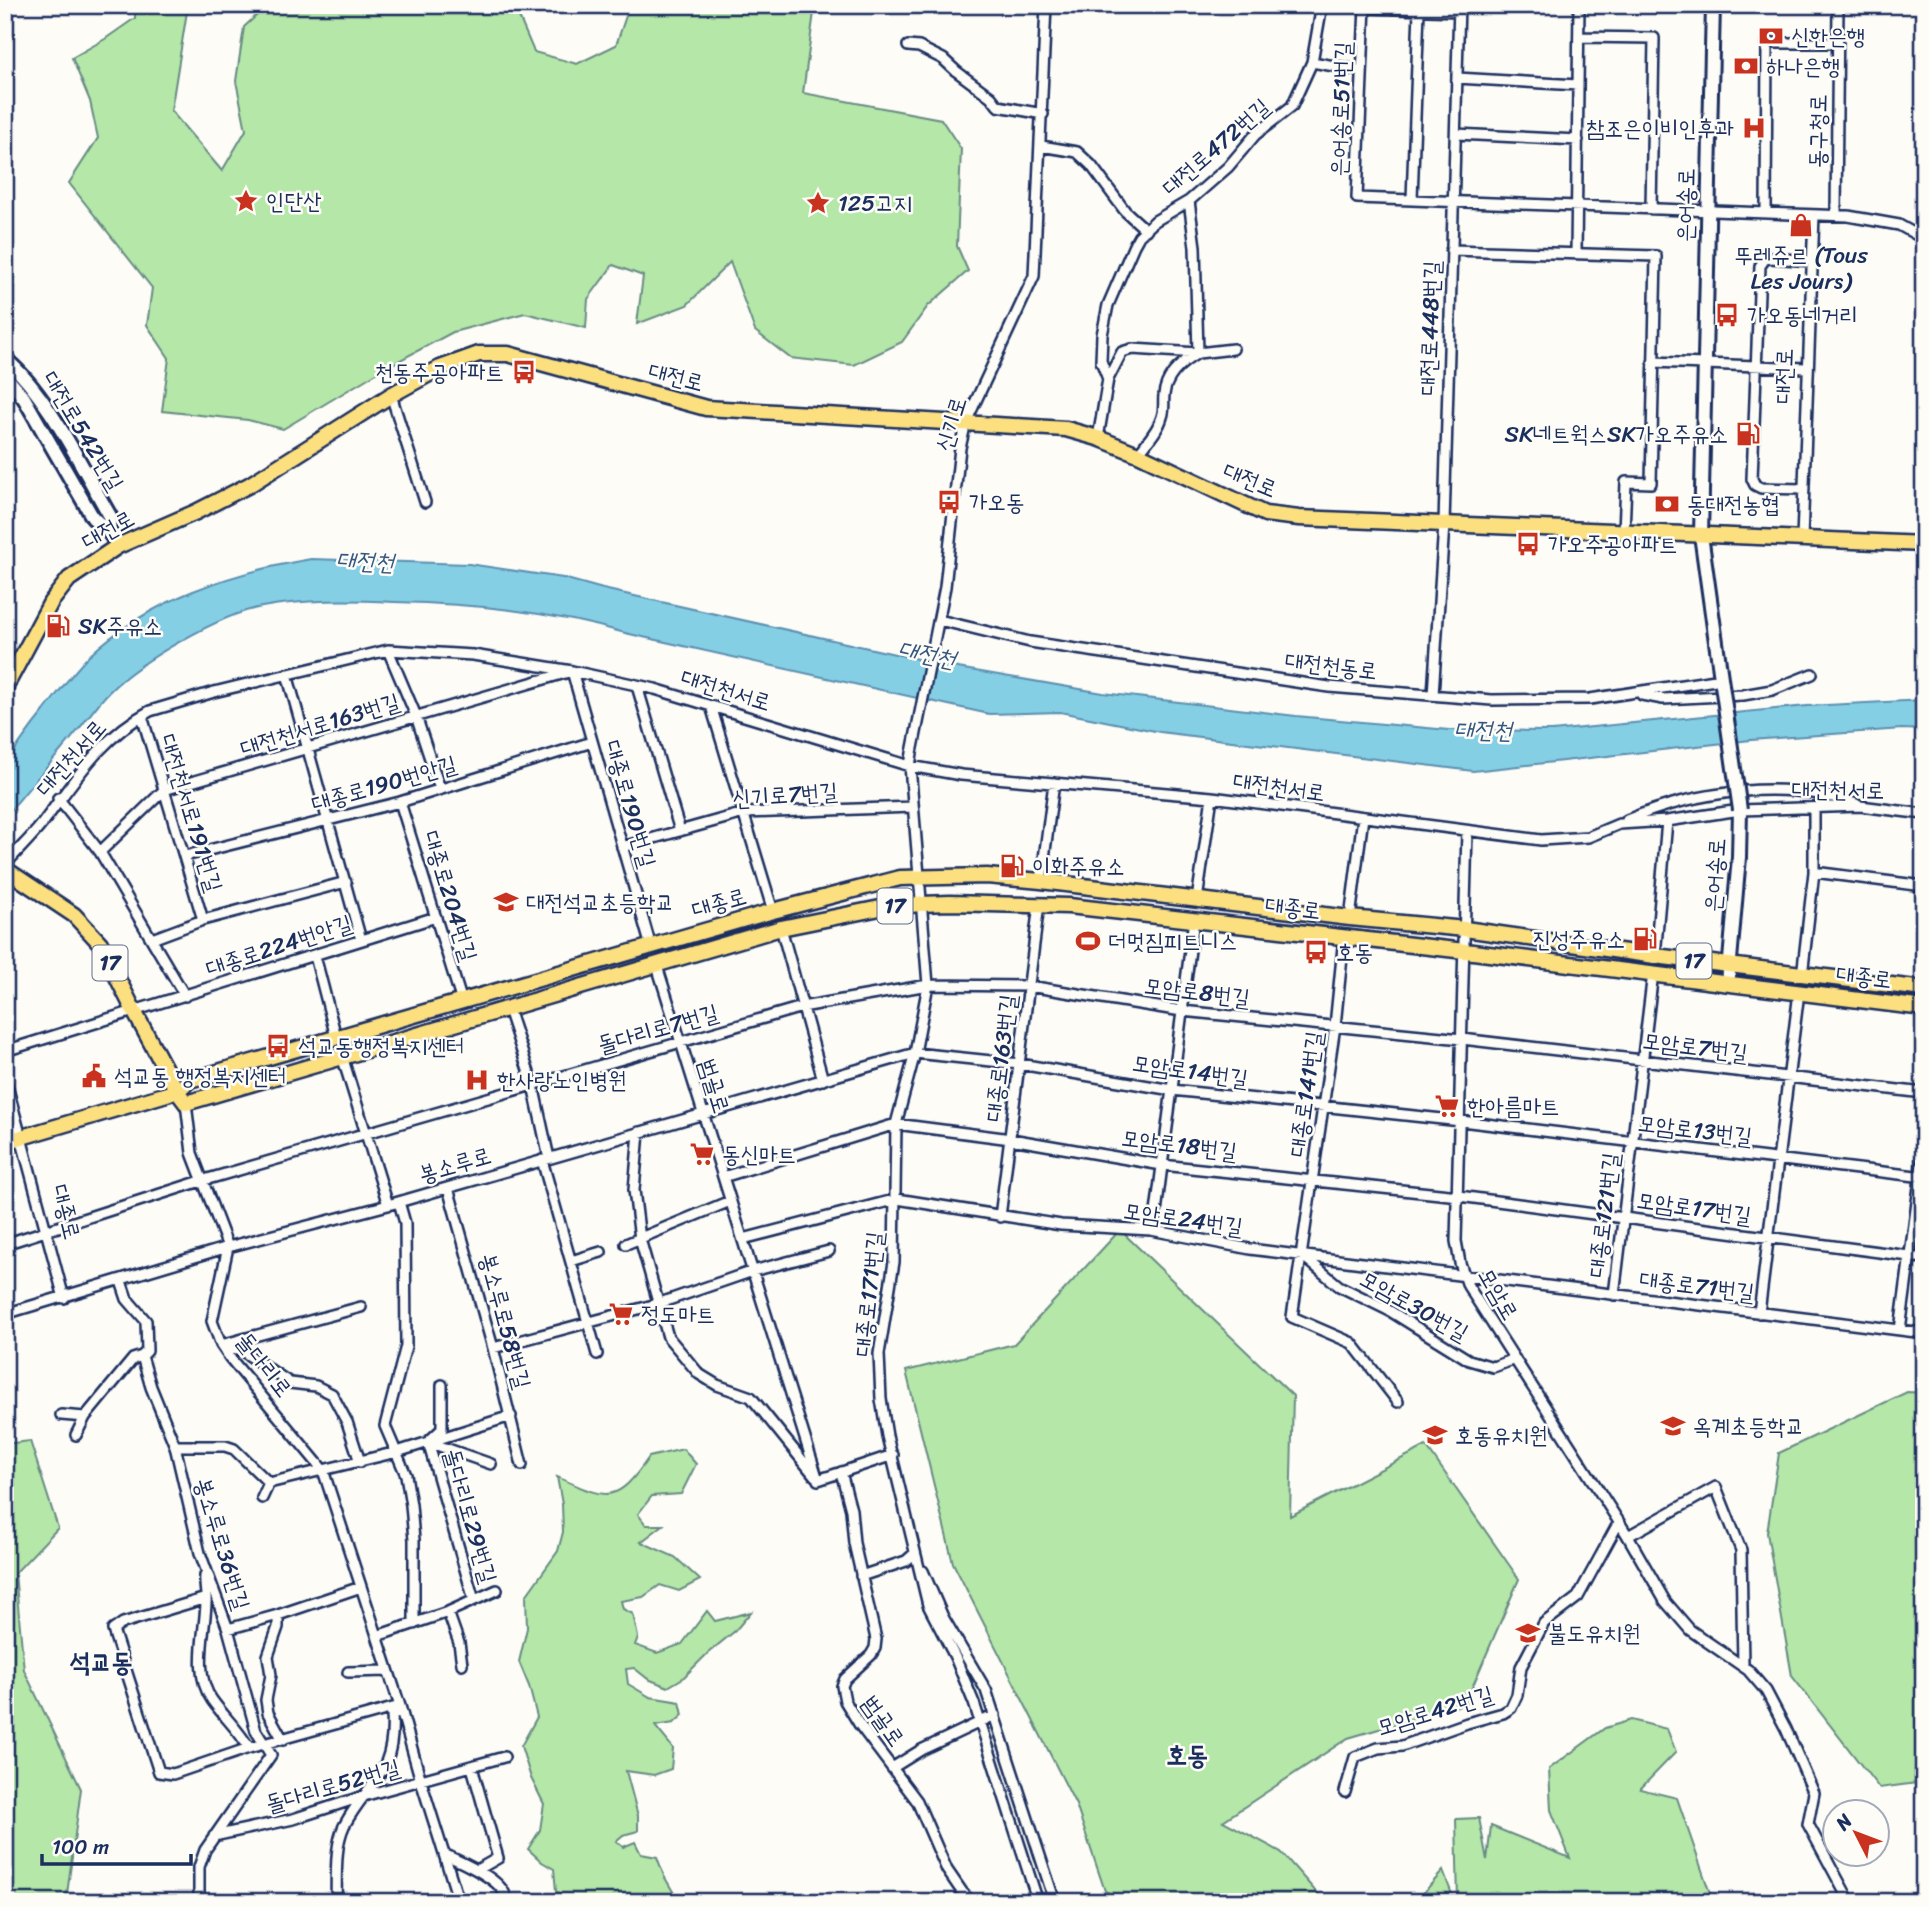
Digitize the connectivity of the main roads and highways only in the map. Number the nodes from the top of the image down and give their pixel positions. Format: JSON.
{"nodes":[{"id":1,"x":1713,"y":5,"type":"edge"},
{"id":2,"x":5,"y":359,"type":"edge"},
{"id":3,"x":5,"y":376,"type":"edge"},
{"id":4,"x":109,"y":532,"type":"junction"},
{"id":5,"x":1701,"y":535,"type":"junction"},
{"id":6,"x":1924,"y":544,"type":"edge"},
{"id":7,"x":118,"y":546,"type":"junction"},
{"id":8,"x":5,"y":688,"type":"edge"},
{"id":9,"x":5,"y":867,"type":"edge"},
{"id":10,"x":1730,"y":966,"type":"junction"},
{"id":11,"x":1728,"y":983,"type":"junction"},
{"id":12,"x":1924,"y":989,"type":"edge"},
{"id":13,"x":1924,"y":1007,"type":"edge"},
{"id":14,"x":177,"y":1091,"type":"junction"},
{"id":15,"x":5,"y":1143,"type":"edge"}],
"edges":[{"from":1,"to":5,"type":"main road","name":"은어송로"},
{"from":2,"to":4,"type":"main road","name":"대전로542번길"},
{"from":3,"to":4,"type":"main road","name":"대전로542번길"},
{"from":4,"to":7,"type":"main road","name":"대전로542번길"},
{"from":5,"to":6,"type":"main road","name":"대전로"},
{"from":5,"to":7,"type":"main road","name":"대전로"},
{"from":5,"to":10,"type":"main road","name":"은어송로","bridge":true},
{"from":7,"to":8,"type":"main road","name":"대전로"},
{"from":9,"to":14,"type":"main road","number":"17"},
{"from":10,"to":11,"type":"main road","name":"은어송로"},
{"from":10,"to":12,"type":"main road","name":"대종로","number":"17"},
{"from":10,"to":14,"type":"main road","name":"대종로","number":"17"},
{"from":11,"to":13,"type":"main road","name":"대종로","number":"17"},
{"from":11,"to":14,"type":"main road","name":"대종로","number":"17"},
{"from":14,"to":15,"type":"main road","name":"대종로"}]}
